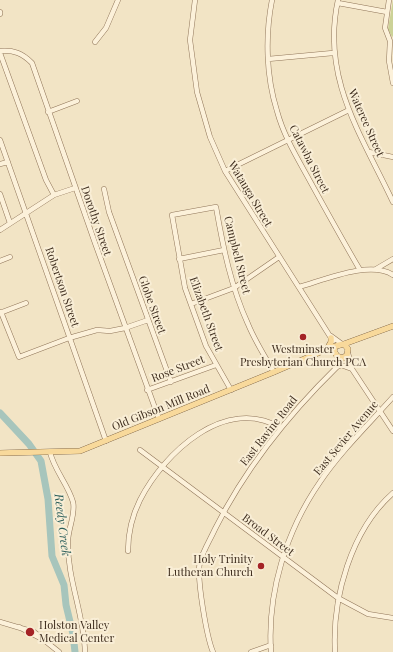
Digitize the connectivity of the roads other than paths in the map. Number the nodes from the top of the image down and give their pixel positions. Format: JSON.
{"nodes":[{"id":1,"x":118,"y":0,"type":"edge"},
{"id":2,"x":195,"y":0,"type":"edge"},
{"id":3,"x":272,"y":0,"type":"edge"},
{"id":4,"x":389,"y":0,"type":"edge"},
{"id":5,"x":338,"y":2,"type":"edge"},
{"id":6,"x":387,"y":12,"type":"junction"},
{"id":7,"x":391,"y":40,"type":"edge"},
{"id":8,"x":95,"y":42,"type":"dead end"},
{"id":9,"x":0,"y":52,"type":"edge"},
{"id":10,"x":333,"y":53,"type":"junction"},
{"id":11,"x":268,"y":59,"type":"junction"},
{"id":12,"x":393,"y":82,"type":"edge"},
{"id":13,"x":77,"y":101,"type":"dead end"},
{"id":14,"x":349,"y":110,"type":"junction"},
{"id":15,"x":48,"y":112,"type":"junction"},
{"id":16,"x":0,"y":140,"type":"edge"},
{"id":17,"x":287,"y":141,"type":"junction"},
{"id":18,"x":370,"y":152,"type":"junction"},
{"id":19,"x":393,"y":157,"type":"edge"},
{"id":20,"x":8,"y":162,"type":"junction"},
{"id":21,"x":0,"y":164,"type":"edge"},
{"id":22,"x":224,"y":171,"type":"junction"},
{"id":23,"x":75,"y":188,"type":"junction"},
{"id":24,"x":104,"y":189,"type":"dead end"},
{"id":25,"x":0,"y":194,"type":"edge"},
{"id":26,"x":54,"y":195,"type":"junction"},
{"id":27,"x":393,"y":202,"type":"edge"},
{"id":28,"x":27,"y":212,"type":"junction"},
{"id":29,"x":172,"y":215,"type":"joint"},
{"id":30,"x":10,"y":223,"type":"junction"},
{"id":31,"x":0,"y":230,"type":"edge"},
{"id":32,"x":224,"y":250,"type":"junction"},
{"id":33,"x":10,"y":257,"type":"dead end"},
{"id":34,"x":279,"y":257,"type":"junction"},
{"id":35,"x":179,"y":259,"type":"junction"},
{"id":36,"x":393,"y":259,"type":"edge"},
{"id":37,"x":0,"y":261,"type":"edge"},
{"id":38,"x":376,"y":269,"type":"junction"},
{"id":39,"x":360,"y":270,"type":"junction"},
{"id":40,"x":393,"y":275,"type":"edge"},
{"id":41,"x":299,"y":287,"type":"junction"},
{"id":42,"x":234,"y":288,"type":"junction"},
{"id":43,"x":26,"y":303,"type":"dead end"},
{"id":44,"x":191,"y":304,"type":"junction"},
{"id":45,"x":0,"y":312,"type":"edge"},
{"id":46,"x":148,"y":320,"type":"junction"},
{"id":47,"x":392,"y":326,"type":"edge"},
{"id":48,"x":125,"y":328,"type":"junction"},
{"id":49,"x":330,"y":336,"type":"junction"},
{"id":50,"x":69,"y":338,"type":"junction"},
{"id":51,"x":357,"y":340,"type":"junction"},
{"id":52,"x":343,"y":344,"type":"junction"},
{"id":53,"x":324,"y":352,"type":"junction"},
{"id":54,"x":348,"y":352,"type":"junction"},
{"id":55,"x":338,"y":353,"type":"junction"},
{"id":56,"x":216,"y":365,"type":"junction"},
{"id":57,"x":336,"y":367,"type":"junction"},
{"id":58,"x":352,"y":370,"type":"junction"},
{"id":59,"x":274,"y":372,"type":"junction"},
{"id":60,"x":170,"y":382,"type":"junction"},
{"id":61,"x":147,"y":390,"type":"junction"},
{"id":62,"x":231,"y":390,"type":"junction"},
{"id":63,"x":393,"y":396,"type":"edge"},
{"id":64,"x":380,"y":411,"type":"junction"},
{"id":65,"x":159,"y":419,"type":"junction"},
{"id":66,"x":281,"y":428,"type":"junction"},
{"id":67,"x":393,"y":431,"type":"edge"},
{"id":68,"x":106,"y":441,"type":"junction"},
{"id":69,"x":140,"y":450,"type":"dead end"},
{"id":70,"x":47,"y":452,"type":"junction"},
{"id":71,"x":0,"y":453,"type":"edge"},
{"id":72,"x":162,"y":467,"type":"junction"},
{"id":73,"x":393,"y":493,"type":"edge"},
{"id":74,"x":224,"y":512,"type":"junction"},
{"id":75,"x":128,"y":551,"type":"dead end"},
{"id":76,"x":283,"y":557,"type":"junction"},
{"id":77,"x":338,"y":598,"type":"junction"},
{"id":78,"x":393,"y":618,"type":"edge"},
{"id":79,"x":0,"y":622,"type":"edge"},
{"id":80,"x":271,"y":645,"type":"junction"},
{"id":81,"x":59,"y":652,"type":"edge"},
{"id":82,"x":85,"y":652,"type":"edge"},
{"id":83,"x":213,"y":652,"type":"edge"},
{"id":84,"x":250,"y":652,"type":"edge"},
{"id":85,"x":271,"y":652,"type":"edge"},
{"id":86,"x":335,"y":652,"type":"edge"}],
"edges":[{"from":1,"to":8,"type":"street"},
{"from":2,"to":22,"type":"street","name":"Watauga Street"},
{"from":3,"to":11,"type":"street","name":"Catawba Street"},
{"from":4,"to":6,"type":"street"},
{"from":5,"to":6,"type":"street"},
{"from":5,"to":10,"type":"street","name":"Wateree Street"},
{"from":6,"to":7,"type":"street"},
{"from":7,"to":12,"type":"street"},
{"from":9,"to":15,"type":"street","name":"Dorothy Street"},
{"from":9,"to":26,"type":"street"},
{"from":10,"to":11,"type":"street"},
{"from":10,"to":14,"type":"street","name":"Wateree Street"},
{"from":11,"to":17,"type":"street","name":"Catawba Street"},
{"from":13,"to":15,"type":"street"},
{"from":14,"to":17,"type":"street"},
{"from":14,"to":18,"type":"street","name":"Wateree Street"},
{"from":15,"to":23,"type":"street","name":"Dorothy Street"},
{"from":16,"to":20,"type":"street","name":"Robertson Street"},
{"from":17,"to":22,"type":"street"},
{"from":17,"to":39,"type":"street","name":"Catawba Street"},
{"from":18,"to":19,"type":"street"},
{"from":18,"to":27,"type":"street","name":"Wateree Street"},
{"from":20,"to":21,"type":"street"},
{"from":20,"to":28,"type":"street","name":"Robertson Street"},
{"from":22,"to":34,"type":"street","name":"Watauga Street"},
{"from":23,"to":26,"type":"street"},
{"from":23,"to":48,"type":"street","name":"Dorothy Street"},
{"from":24,"to":46,"type":"street","name":"Globe Street"},
{"from":25,"to":30,"type":"street"},
{"from":26,"to":28,"type":"street"},
{"from":28,"to":30,"type":"street"},
{"from":28,"to":50,"type":"street","name":"Robertson Street"},
{"from":29,"to":32,"type":"street","name":"Campbell Street"},
{"from":29,"to":35,"type":"street","name":"Elizabeth Street"},
{"from":30,"to":31,"type":"street"},
{"from":32,"to":35,"type":"street"},
{"from":32,"to":42,"type":"street","name":"Campbell Street"},
{"from":33,"to":37,"type":"street"},
{"from":34,"to":41,"type":"street","name":"Watauga Street"},
{"from":34,"to":42,"type":"street"},
{"from":35,"to":44,"type":"street","name":"Elizabeth Street"},
{"from":36,"to":38,"type":"street"},
{"from":38,"to":39,"type":"street"},
{"from":38,"to":40,"type":"street"},
{"from":39,"to":41,"type":"street"},
{"from":41,"to":49,"type":"street","name":"Watauga Street"},
{"from":42,"to":44,"type":"street"},
{"from":42,"to":59,"type":"street","name":"Campbell Street"},
{"from":43,"to":45,"type":"street"},
{"from":44,"to":56,"type":"street","name":"Elizabeth Street"},
{"from":45,"to":50,"type":"street"},
{"from":46,"to":48,"type":"street"},
{"from":46,"to":60,"type":"street","name":"Globe Street"},
{"from":47,"to":51,"type":"main road"},
{"from":48,"to":50,"type":"street"},
{"from":48,"to":61,"type":"street","name":"Dorothy Street"},
{"from":49,"to":52,"type":"street","name":"Watauga Street"},
{"from":49,"to":53,"type":"main road"},
{"from":49,"to":55,"type":"street","name":"Watauga Street"},
{"from":50,"to":68,"type":"street","name":"Robertson Street"},
{"from":51,"to":52,"type":"main road"},
{"from":51,"to":54,"type":"main road"},
{"from":52,"to":54,"type":"main road"},
{"from":52,"to":55,"type":"main road","name":"Old Gibson Mill Road"},
{"from":53,"to":55,"type":"main road","name":"Old Gibson Mill Road"},
{"from":53,"to":59,"type":"main road","name":"Old Gibson Mill Road"},
{"from":54,"to":55,"type":"main road"},
{"from":54,"to":58,"type":"street"},
{"from":55,"to":57,"type":"street"},
{"from":55,"to":58,"type":"street","name":"Watauga Street"},
{"from":56,"to":60,"type":"street","name":"Rose Street"},
{"from":56,"to":62,"type":"street","name":"Elizabeth Street"},
{"from":57,"to":58,"type":"street"},
{"from":57,"to":66,"type":"street","name":"East Ravine Road"},
{"from":58,"to":64,"type":"street"},
{"from":59,"to":62,"type":"main road","name":"Old Gibson Mill Road"},
{"from":60,"to":61,"type":"street","name":"Rose Street"},
{"from":61,"to":65,"type":"street","name":"Dorothy Street"},
{"from":62,"to":65,"type":"main road","name":"Old Gibson Mill Road"},
{"from":63,"to":64,"type":"street","name":"East Sevier Avenue"},
{"from":64,"to":67,"type":"street"},
{"from":64,"to":76,"type":"street","name":"East Sevier Avenue"},
{"from":65,"to":68,"type":"main road","name":"Old Gibson Mill Road"},
{"from":66,"to":72,"type":"street"},
{"from":66,"to":74,"type":"street","name":"East Ravine Road"},
{"from":68,"to":70,"type":"main road","name":"Old Gibson Mill Road"},
{"from":69,"to":72,"type":"street","name":"Broad Street"},
{"from":70,"to":71,"type":"main road","name":"Old Gibson Mill Road"},
{"from":70,"to":82,"type":"street"},
{"from":72,"to":74,"type":"street","name":"Broad Street"},
{"from":72,"to":75,"type":"street"},
{"from":73,"to":77,"type":"street"},
{"from":74,"to":76,"type":"street","name":"Broad Street"},
{"from":74,"to":83,"type":"street","name":"East Ravine Road"},
{"from":76,"to":77,"type":"street","name":"Broad Street"},
{"from":76,"to":80,"type":"street","name":"East Sevier Avenue"},
{"from":77,"to":78,"type":"street","name":"Broad Street"},
{"from":77,"to":86,"type":"street"},
{"from":79,"to":81,"type":"street"},
{"from":80,"to":84,"type":"street"},
{"from":80,"to":85,"type":"street","name":"East Sevier Avenue"}]}
